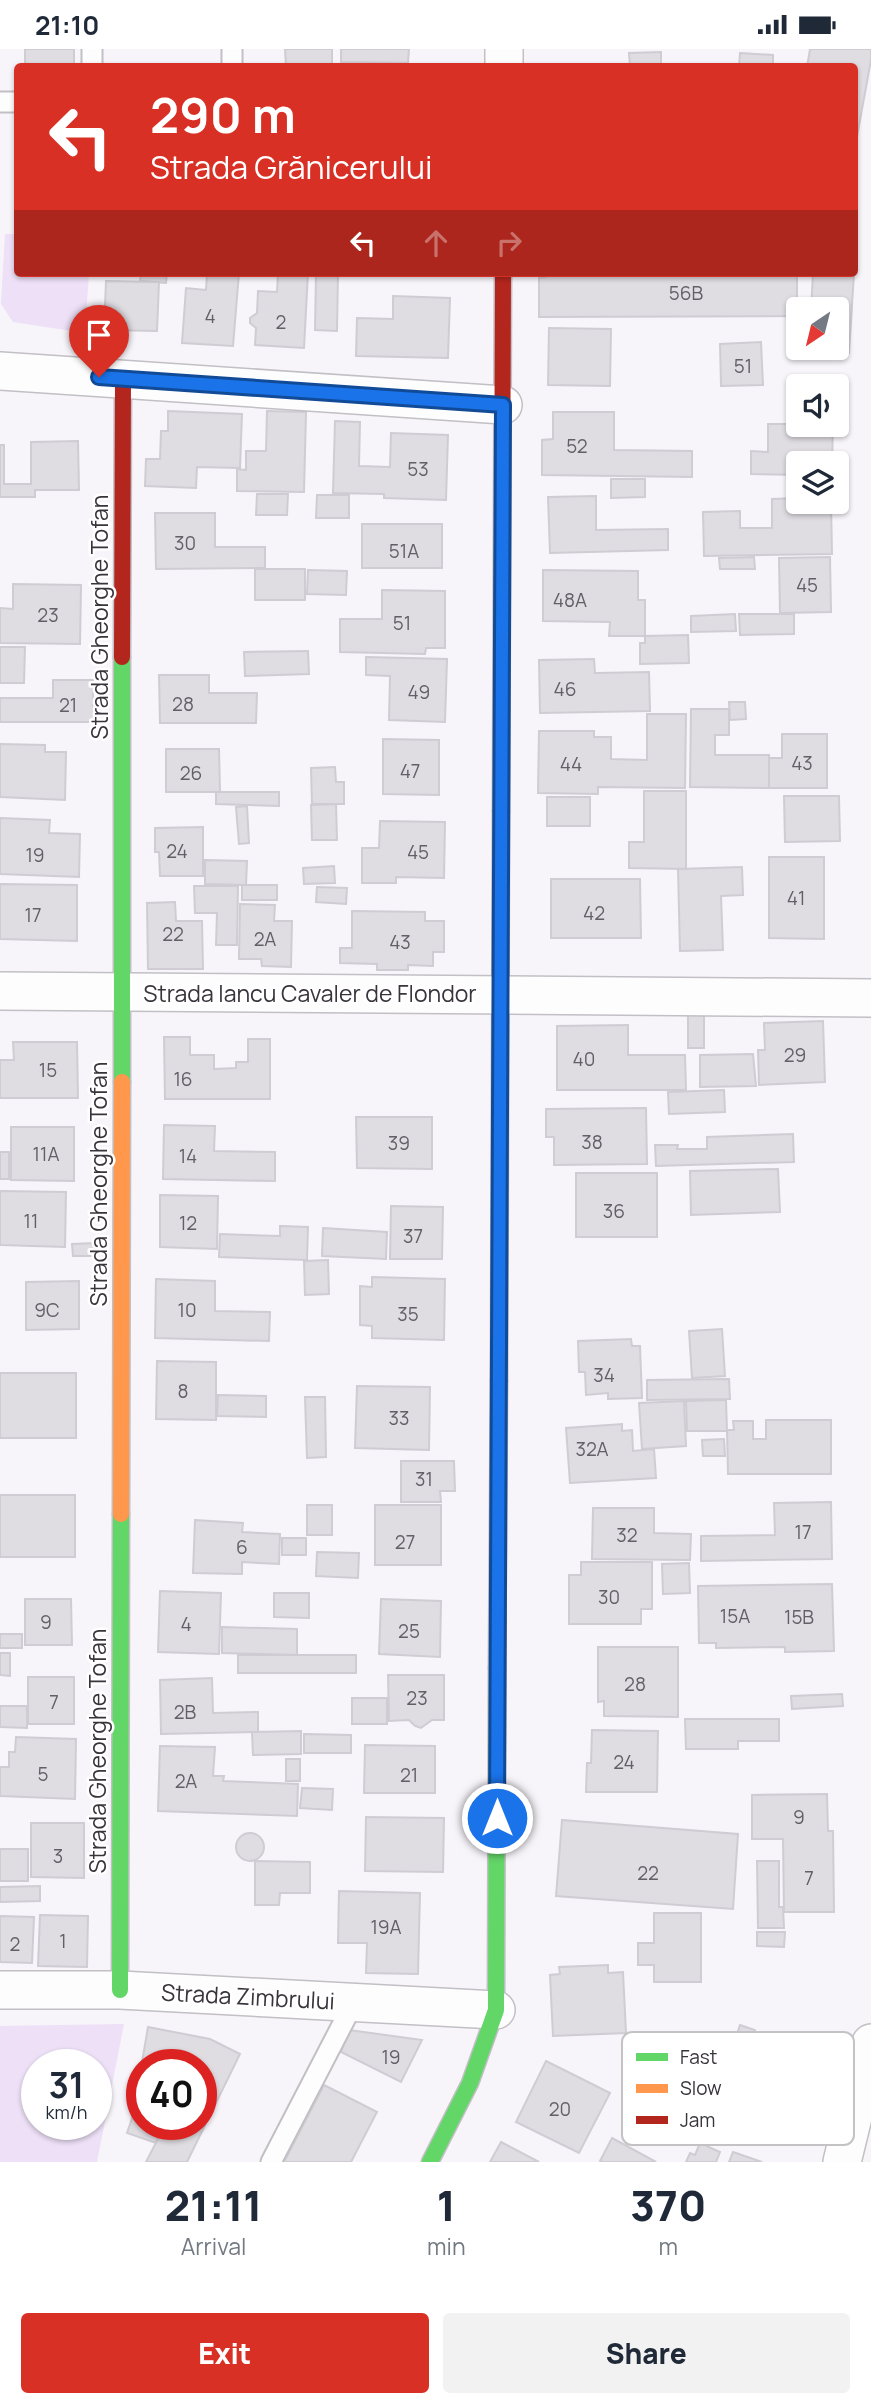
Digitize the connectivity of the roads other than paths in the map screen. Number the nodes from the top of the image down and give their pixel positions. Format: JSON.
{"nodes":[{"id":1,"x":503,"y":277,"type":"edge"},
{"id":2,"x":0,"y":371,"type":"edge"},
{"id":3,"x":123,"y":379,"type":"junction"},
{"id":4,"x":503,"y":405,"type":"junction"},
{"id":5,"x":0,"y":991,"type":"edge"},
{"id":6,"x":122,"y":992,"type":"junction"},
{"id":7,"x":500,"y":995,"type":"junction"},
{"id":8,"x":871,"y":998,"type":"edge"},
{"id":9,"x":0,"y":1990,"type":"edge"},
{"id":10,"x":120,"y":1990,"type":"junction"},
{"id":11,"x":354,"y":2002,"type":"junction"},
{"id":12,"x":496,"y":2010,"type":"junction"},
{"id":13,"x":871,"y":2043,"type":"edge"},
{"id":14,"x":854,"y":2113,"type":"edge"},
{"id":15,"x":271,"y":2162,"type":"edge"},
{"id":16,"x":430,"y":2162,"type":"edge"}],
"edges":[{"from":1,"to":4,"type":"street"},
{"from":2,"to":3,"type":"street"},
{"from":3,"to":4,"type":"street"},
{"from":3,"to":6,"type":"street","name":"Strada Gheorghe Tofan"},
{"from":4,"to":7,"type":"street"},
{"from":5,"to":6,"type":"street","name":"Strada Iancu Cavaler de Flondor"},
{"from":6,"to":7,"type":"street","name":"Strada Iancu Cavaler de Flondor"},
{"from":6,"to":10,"type":"street","name":"Strada Gheorghe Tofan"},
{"from":7,"to":8,"type":"street","name":"Strada Iancu Cavaler de Flondor"},
{"from":7,"to":12,"type":"street"},
{"from":9,"to":10,"type":"street","name":"Strada Zimbrului"},
{"from":10,"to":11,"type":"street","name":"Strada Zimbrului"},
{"from":11,"to":12,"type":"street","name":"Strada Zimbrului"},
{"from":11,"to":15,"type":"lane"},
{"from":12,"to":16,"type":"street"},
{"from":13,"to":14,"type":"street"}]}
